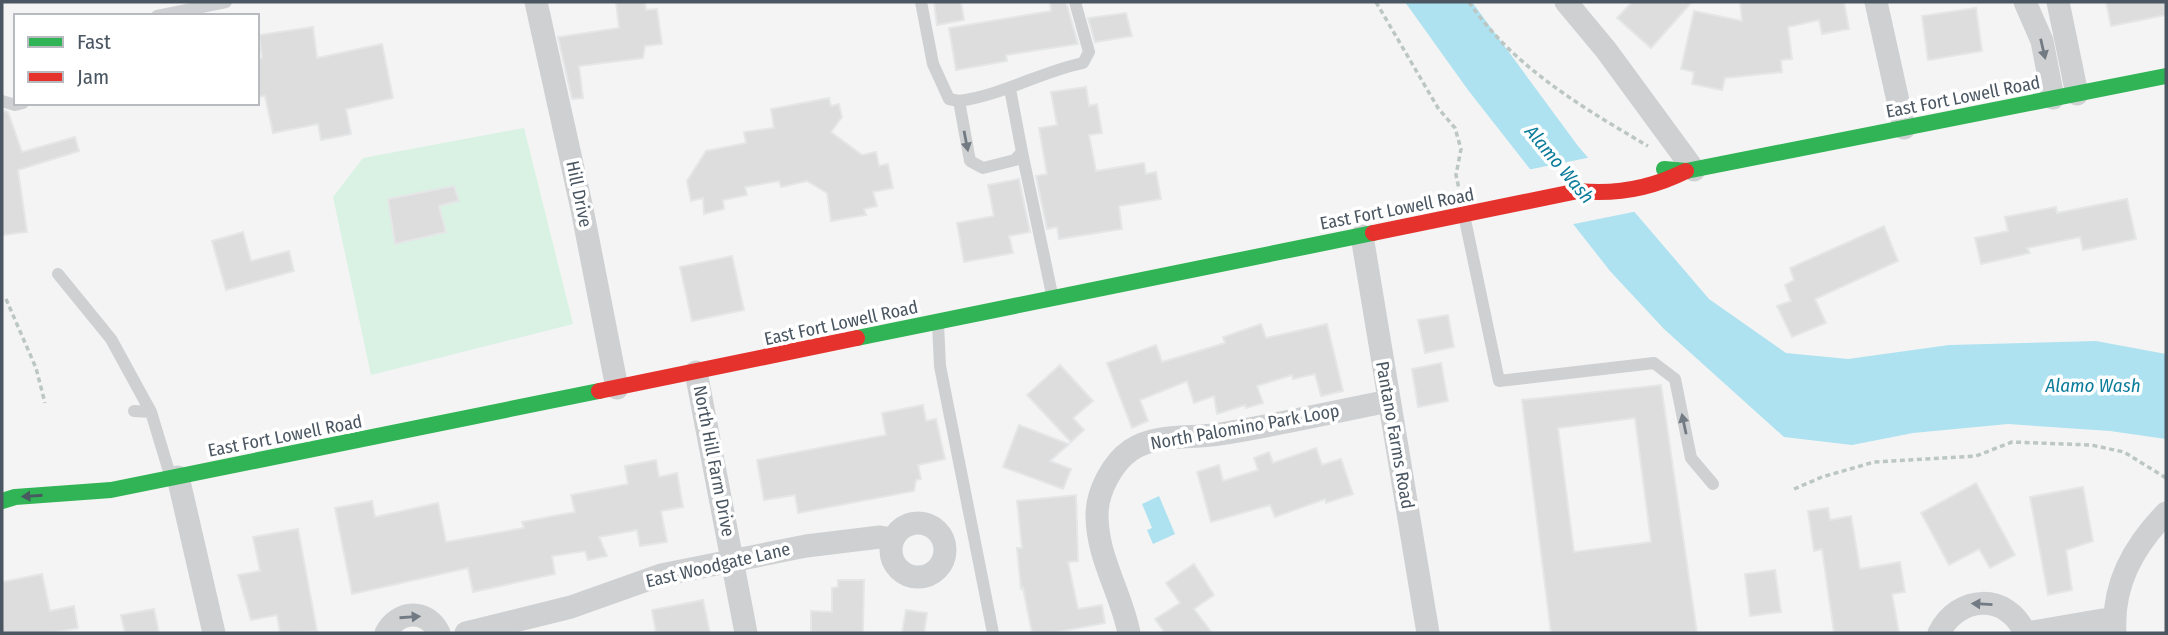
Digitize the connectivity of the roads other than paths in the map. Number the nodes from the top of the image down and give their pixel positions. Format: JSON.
{"nodes":[{"id":1,"x":226,"y":2,"type":"edge"},
{"id":2,"x":536,"y":2,"type":"edge"},
{"id":3,"x":921,"y":2,"type":"edge"},
{"id":4,"x":1075,"y":2,"type":"edge"},
{"id":5,"x":1566,"y":2,"type":"edge"},
{"id":6,"x":1876,"y":2,"type":"edge"},
{"id":7,"x":2025,"y":2,"type":"edge"},
{"id":8,"x":2058,"y":2,"type":"edge"},
{"id":9,"x":167,"y":14,"type":"edge"},
{"id":10,"x":2166,"y":76,"type":"edge"},
{"id":11,"x":1010,"y":89,"type":"junction"},
{"id":12,"x":2077,"y":94,"type":"junction"},
{"id":13,"x":2053,"y":98,"type":"junction"},
{"id":14,"x":959,"y":101,"type":"junction"},
{"id":15,"x":1903,"y":128,"type":"junction"},
{"id":16,"x":1022,"y":152,"type":"junction"},
{"id":17,"x":1690,"y":170,"type":"junction"},
{"id":18,"x":1464,"y":215,"type":"junction"},
{"id":19,"x":1362,"y":236,"type":"junction"},
{"id":20,"x":58,"y":274,"type":"dead end"},
{"id":21,"x":1053,"y":299,"type":"junction"},
{"id":22,"x":938,"y":322,"type":"junction"},
{"id":23,"x":696,"y":372,"type":"junction"},
{"id":24,"x":617,"y":388,"type":"junction"},
{"id":25,"x":1389,"y":401,"type":"junction"},
{"id":26,"x":134,"y":411,"type":"dead end"},
{"id":27,"x":151,"y":412,"type":"junction"},
{"id":28,"x":175,"y":478,"type":"junction"},
{"id":29,"x":1713,"y":484,"type":"dead end"},
{"id":30,"x":111,"y":490,"type":"junction"},
{"id":31,"x":2,"y":501,"type":"edge"},
{"id":32,"x":49,"y":513,"type":"dead end"},
{"id":33,"x":2166,"y":513,"type":"edge"},
{"id":34,"x":892,"y":539,"type":"dead end"},
{"id":35,"x":734,"y":561,"type":"junction"},
{"id":36,"x":2115,"y":626,"type":"edge"},
{"id":37,"x":214,"y":633,"type":"edge"},
{"id":38,"x":386,"y":633,"type":"edge"},
{"id":39,"x":439,"y":633,"type":"edge"},
{"id":40,"x":466,"y":633,"type":"edge"},
{"id":41,"x":746,"y":633,"type":"edge"},
{"id":42,"x":993,"y":633,"type":"edge"},
{"id":43,"x":1129,"y":633,"type":"edge"},
{"id":44,"x":1429,"y":633,"type":"edge"},
{"id":45,"x":1939,"y":633,"type":"edge"},
{"id":46,"x":2026,"y":633,"type":"edge"}],
"edges":[{"from":1,"to":9,"type":"lane"},
{"from":2,"to":24,"type":"street","name":"Hill Drive"},
{"from":3,"to":14,"type":"lane"},
{"from":4,"to":11,"type":"lane"},
{"from":5,"to":17,"type":"street"},
{"from":6,"to":15,"type":"street"},
{"from":7,"to":13,"type":"street","one_way":true},
{"from":8,"to":12,"type":"street"},
{"from":10,"to":12,"type":"street","name":"East Fort Lowell Road"},
{"from":11,"to":14,"type":"lane"},
{"from":11,"to":16,"type":"lane"},
{"from":12,"to":13,"type":"street","name":"East Fort Lowell Road"},
{"from":13,"to":15,"type":"street","name":"East Fort Lowell Road"},
{"from":14,"to":16,"type":"lane","one_way":true},
{"from":15,"to":17,"type":"street","name":"East Fort Lowell Road"},
{"from":16,"to":21,"type":"lane"},
{"from":17,"to":18,"type":"street","name":"East Fort Lowell Road"},
{"from":18,"to":19,"type":"street","name":"East Fort Lowell Road"},
{"from":29,"to":18,"type":"lane","one_way":true},
{"from":19,"to":21,"type":"street","name":"East Fort Lowell Road"},
{"from":19,"to":25,"type":"street","name":"Pantano Farms Road"},
{"from":20,"to":27,"type":"lane"},
{"from":21,"to":22,"type":"street","name":"East Fort Lowell Road"},
{"from":22,"to":23,"type":"street","name":"East Fort Lowell Road"},
{"from":22,"to":42,"type":"lane"},
{"from":23,"to":24,"type":"street","name":"East Fort Lowell Road"},
{"from":23,"to":35,"type":"street","name":"North Hill Farm Drive"},
{"from":24,"to":28,"type":"street","name":"East Fort Lowell Road"},
{"from":25,"to":43,"type":"street","name":"North Palomino Park Loop"},
{"from":25,"to":44,"type":"street","name":"Pantano Farms Road"},
{"from":26,"to":27,"type":"lane"},
{"from":27,"to":28,"type":"lane"},
{"from":28,"to":30,"type":"street","name":"East Fort Lowell Road"},
{"from":28,"to":37,"type":"street"},
{"from":30,"to":31,"type":"street","name":"East Fort Lowell Road","one_way":true},
{"from":30,"to":32,"type":"street","name":"East Fort Lowell Road"},
{"from":33,"to":36,"type":"street"},
{"from":34,"to":35,"type":"street","name":"East Woodgate Lane"},
{"from":35,"to":40,"type":"street","name":"East Woodgate Lane"},
{"from":35,"to":41,"type":"street","name":"North Hill Farm Drive"},
{"from":36,"to":46,"type":"street"},
{"from":38,"to":39,"type":"street","one_way":true},
{"from":46,"to":45,"type":"street","one_way":true}]}
